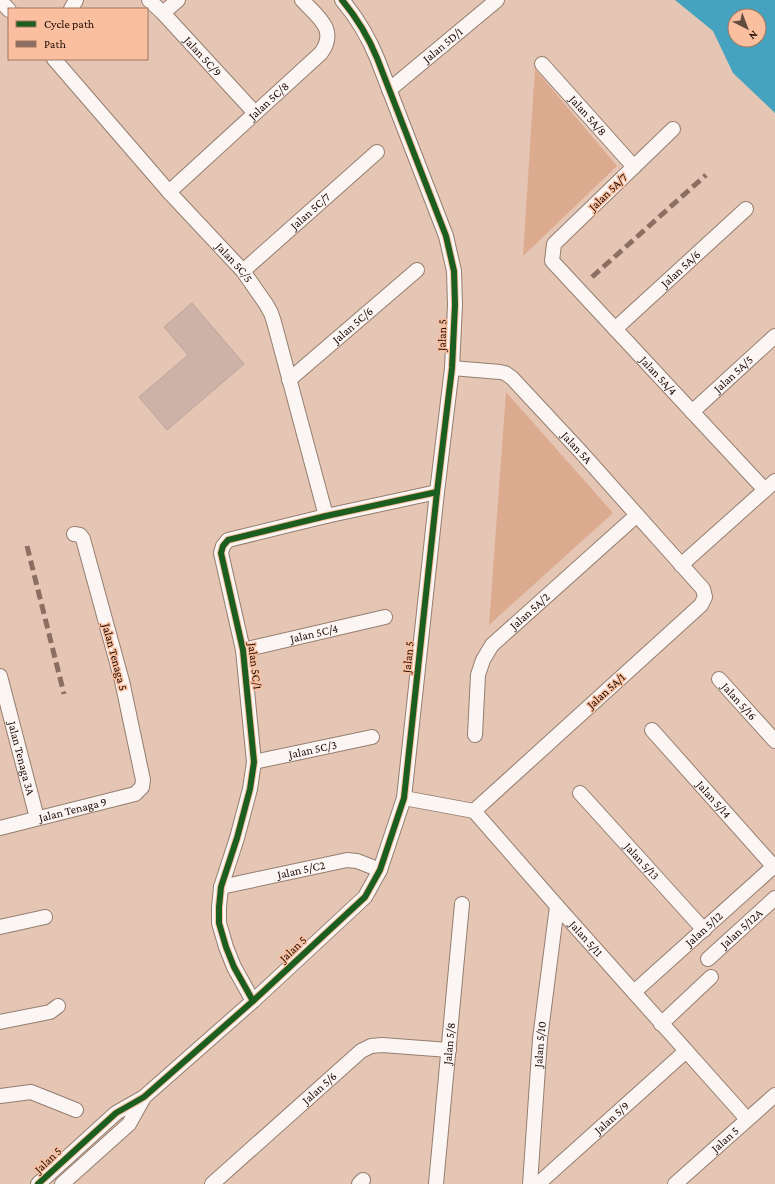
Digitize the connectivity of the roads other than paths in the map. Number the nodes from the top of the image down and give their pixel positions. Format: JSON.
{"nodes":[{"id":1,"x":0,"y":0,"type":"edge"},
{"id":2,"x":150,"y":0,"type":"edge"},
{"id":3,"x":178,"y":0,"type":"edge"},
{"id":4,"x":302,"y":0,"type":"edge"},
{"id":5,"x":342,"y":0,"type":"edge"},
{"id":6,"x":497,"y":0,"type":"edge"},
{"id":7,"x":8,"y":9,"type":"edge"},
{"id":8,"x":163,"y":13,"type":"junction"},
{"id":9,"x":55,"y":60,"type":"edge"},
{"id":10,"x":542,"y":64,"type":"dead end"},
{"id":11,"x":389,"y":90,"type":"junction"},
{"id":12,"x":255,"y":113,"type":"junction"},
{"id":13,"x":674,"y":129,"type":"dead end"},
{"id":14,"x":377,"y":152,"type":"dead end"},
{"id":15,"x":634,"y":167,"type":"junction"},
{"id":16,"x":169,"y":192,"type":"junction"},
{"id":17,"x":746,"y":209,"type":"dead end"},
{"id":18,"x":552,"y":261,"type":"joint"},
{"id":19,"x":417,"y":270,"type":"dead end"},
{"id":20,"x":243,"y":271,"type":"junction"},
{"id":21,"x":615,"y":329,"type":"junction"},
{"id":22,"x":775,"y":336,"type":"edge"},
{"id":23,"x":452,"y":368,"type":"junction"},
{"id":24,"x":289,"y":380,"type":"junction"},
{"id":25,"x":692,"y":412,"type":"junction"},
{"id":26,"x":770,"y":485,"type":"edge"},
{"id":27,"x":437,"y":492,"type":"junction"},
{"id":28,"x":637,"y":515,"type":"junction"},
{"id":29,"x":326,"y":516,"type":"junction"},
{"id":30,"x":74,"y":534,"type":"dead end"},
{"id":31,"x":681,"y":565,"type":"junction"},
{"id":32,"x":385,"y":617,"type":"dead end"},
{"id":33,"x":243,"y":650,"type":"junction"},
{"id":34,"x":0,"y":676,"type":"edge"},
{"id":35,"x":719,"y":679,"type":"dead end"},
{"id":36,"x":652,"y":730,"type":"dead end"},
{"id":37,"x":474,"y":735,"type":"dead end"},
{"id":38,"x":372,"y":737,"type":"dead end"},
{"id":39,"x":775,"y":740,"type":"edge"},
{"id":40,"x":254,"y":762,"type":"junction"},
{"id":41,"x":142,"y":787,"type":"joint"},
{"id":42,"x":580,"y":793,"type":"dead end"},
{"id":43,"x":404,"y":798,"type":"junction"},
{"id":44,"x":474,"y":811,"type":"junction"},
{"id":45,"x":37,"y":818,"type":"junction"},
{"id":46,"x":0,"y":828,"type":"edge"},
{"id":47,"x":774,"y":868,"type":"edge"},
{"id":48,"x":380,"y":870,"type":"junction"},
{"id":49,"x":221,"y":887,"type":"junction"},
{"id":50,"x":775,"y":898,"type":"edge"},
{"id":51,"x":462,"y":904,"type":"dead end"},
{"id":52,"x":557,"y":906,"type":"junction"},
{"id":53,"x":45,"y":917,"type":"dead end"},
{"id":54,"x":0,"y":927,"type":"edge"},
{"id":55,"x":704,"y":930,"type":"junction"},
{"id":56,"x":708,"y":959,"type":"dead end"},
{"id":57,"x":711,"y":976,"type":"dead end"},
{"id":58,"x":634,"y":992,"type":"junction"},
{"id":59,"x":253,"y":1001,"type":"junction"},
{"id":60,"x":58,"y":1006,"type":"dead end"},
{"id":61,"x":0,"y":1022,"type":"edge"},
{"id":62,"x":661,"y":1024,"type":"junction"},
{"id":63,"x":449,"y":1050,"type":"junction"},
{"id":64,"x":686,"y":1052,"type":"junction"},
{"id":65,"x":775,"y":1095,"type":"edge"},
{"id":66,"x":0,"y":1096,"type":"edge"},
{"id":67,"x":144,"y":1097,"type":"junction"},
{"id":68,"x":76,"y":1110,"type":"dead end"},
{"id":69,"x":747,"y":1119,"type":"junction"},
{"id":70,"x":38,"y":1184,"type":"edge"},
{"id":71,"x":62,"y":1184,"type":"edge"},
{"id":72,"x":212,"y":1184,"type":"edge"},
{"id":73,"x":436,"y":1184,"type":"edge"},
{"id":74,"x":530,"y":1184,"type":"edge"},
{"id":75,"x":538,"y":1184,"type":"edge"},
{"id":76,"x":676,"y":1184,"type":"edge"}],
"edges":[{"from":1,"to":7,"type":"street"},
{"from":2,"to":8,"type":"street","name":"Jalan 5C/9"},
{"from":3,"to":8,"type":"street"},
{"from":4,"to":12,"type":"street","name":"Jalan 5C/8"},
{"from":5,"to":11,"type":"street","name":"Jalan 5"},
{"from":6,"to":11,"type":"street","name":"Jalan 5D/1"},
{"from":8,"to":12,"type":"street","name":"Jalan 5C/9"},
{"from":9,"to":16,"type":"street","name":"Jalan 5C/5"},
{"from":10,"to":15,"type":"street","name":"Jalan 5A/8"},
{"from":11,"to":23,"type":"street","name":"Jalan 5"},
{"from":12,"to":16,"type":"street","name":"Jalan 5C/8"},
{"from":13,"to":15,"type":"street","name":"Jalan 5A/7"},
{"from":14,"to":20,"type":"street","name":"Jalan 5C/7"},
{"from":15,"to":18,"type":"street","name":"Jalan 5A/7"},
{"from":16,"to":20,"type":"street","name":"Jalan 5C/5"},
{"from":17,"to":21,"type":"street","name":"Jalan 5A/6"},
{"from":18,"to":21,"type":"street","name":"Jalan 5A/4"},
{"from":19,"to":24,"type":"street","name":"Jalan 5C/6"},
{"from":20,"to":24,"type":"street","name":"Jalan 5C/5"},
{"from":21,"to":25,"type":"street","name":"Jalan 5A/4"},
{"from":22,"to":25,"type":"street","name":"Jalan 5A/5"},
{"from":23,"to":27,"type":"street","name":"Jalan 5"},
{"from":23,"to":28,"type":"street","name":"Jalan 5A"},
{"from":24,"to":29,"type":"street","name":"Jalan 5C/5"},
{"from":25,"to":26,"type":"street","name":"Jalan 5A/4"},
{"from":26,"to":31,"type":"street"},
{"from":27,"to":29,"type":"street","name":"Jalan 5C/1"},
{"from":27,"to":43,"type":"street","name":"Jalan 5"},
{"from":28,"to":31,"type":"street","name":"Jalan 5A"},
{"from":28,"to":37,"type":"street","name":"Jalan 5A/2"},
{"from":29,"to":33,"type":"street","name":"Jalan 5C/1"},
{"from":30,"to":41,"type":"street","name":"Jalan Tenaga 5"},
{"from":31,"to":44,"type":"street","name":"Jalan 5A/1"},
{"from":32,"to":33,"type":"street","name":"Jalan 5C/4"},
{"from":33,"to":40,"type":"street","name":"Jalan 5C/1"},
{"from":34,"to":45,"type":"street","name":"Jalan Tenaga 3A"},
{"from":35,"to":39,"type":"street","name":"Jalan 5/16"},
{"from":36,"to":47,"type":"street","name":"Jalan 5/14"},
{"from":38,"to":40,"type":"street","name":"Jalan 5C/3"},
{"from":40,"to":49,"type":"street","name":"Jalan 5C/1"},
{"from":41,"to":45,"type":"street","name":"Jalan Tenaga 9"},
{"from":42,"to":55,"type":"street","name":"Jalan 5/13"},
{"from":43,"to":44,"type":"street"},
{"from":43,"to":48,"type":"street","name":"Jalan 5"},
{"from":44,"to":52,"type":"street","name":"Jalan 5/11"},
{"from":45,"to":46,"type":"street","name":"Jalan Tenaga 9"},
{"from":47,"to":55,"type":"street","name":"Jalan 5/12"},
{"from":48,"to":49,"type":"street","name":"Jalan 5/C2"},
{"from":48,"to":59,"type":"street","name":"Jalan 5"},
{"from":49,"to":59,"type":"street","name":"Jalan 5C/1"},
{"from":50,"to":56,"type":"street","name":"Jalan 5/12A"},
{"from":51,"to":63,"type":"street","name":"Jalan 5/8"},
{"from":52,"to":58,"type":"street","name":"Jalan 5/11"},
{"from":52,"to":74,"type":"street","name":"Jalan 5/10"},
{"from":53,"to":54,"type":"street"},
{"from":55,"to":58,"type":"street","name":"Jalan 5/12"},
{"from":57,"to":62,"type":"street"},
{"from":58,"to":62,"type":"street","name":"Jalan 5/11"},
{"from":59,"to":67,"type":"street","name":"Jalan 5"},
{"from":60,"to":61,"type":"street"},
{"from":62,"to":64,"type":"street","name":"Jalan 5/11"},
{"from":63,"to":72,"type":"street","name":"Jalan 5/6"},
{"from":63,"to":73,"type":"street","name":"Jalan 5/8"},
{"from":64,"to":69,"type":"street","name":"Jalan 5/11"},
{"from":64,"to":75,"type":"street","name":"Jalan 5/9"},
{"from":65,"to":69,"type":"street","name":"Jalan 5"},
{"from":66,"to":68,"type":"street"},
{"from":67,"to":70,"type":"street","name":"Jalan 5"},
{"from":67,"to":71,"type":"street","name":"Jalan 5"},
{"from":69,"to":76,"type":"street","name":"Jalan 5"}]}
